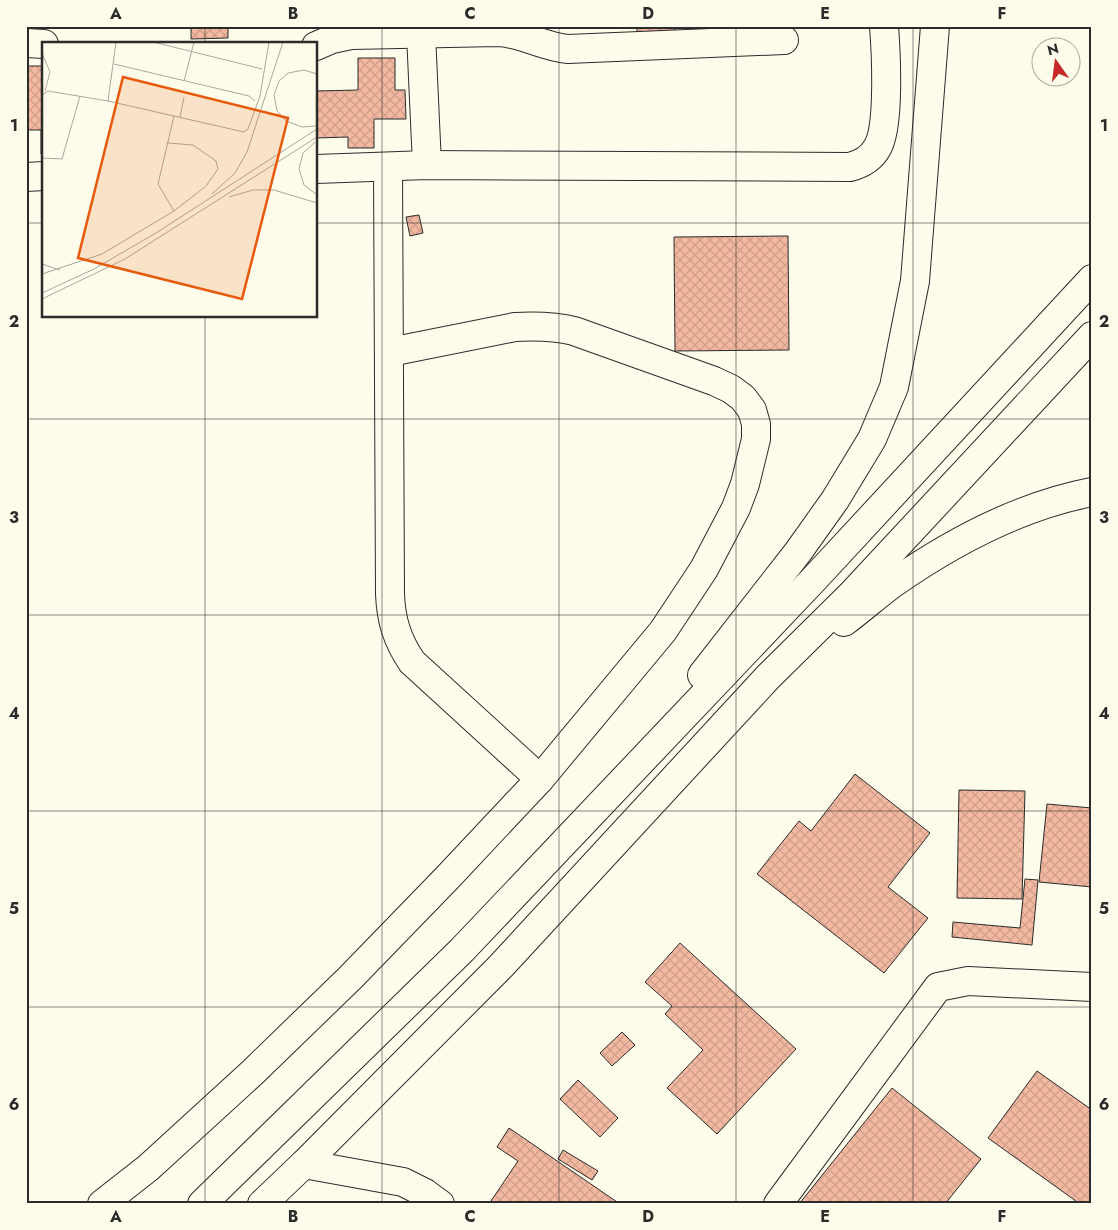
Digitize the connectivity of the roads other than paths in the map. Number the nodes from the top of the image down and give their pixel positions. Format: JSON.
{"nodes":[{"id":1,"x":884,"y":26,"type":"edge"},
{"id":2,"x":934,"y":26,"type":"edge"},
{"id":3,"x":421,"y":34,"type":"junction"},
{"id":4,"x":784,"y":40,"type":"dead end"},
{"id":5,"x":26,"y":43,"type":"edge"},
{"id":6,"x":42,"y":44,"type":"edge"},
{"id":7,"x":318,"y":45,"type":"edge"},
{"id":8,"x":427,"y":165,"type":"junction"},
{"id":9,"x":388,"y":167,"type":"junction"},
{"id":10,"x":318,"y":169,"type":"edge"},
{"id":11,"x":42,"y":176,"type":"edge"},
{"id":12,"x":26,"y":177,"type":"edge"},
{"id":13,"x":1092,"y":279,"type":"edge"},
{"id":14,"x":1092,"y":336,"type":"edge"},
{"id":15,"x":390,"y":352,"type":"junction"},
{"id":16,"x":1092,"y":492,"type":"edge"},
{"id":17,"x":768,"y":677,"type":"junction"},
{"id":18,"x":540,"y":779,"type":"junction"},
{"id":19,"x":606,"y":799,"type":"junction"},
{"id":20,"x":1092,"y":987,"type":"edge"},
{"id":21,"x":304,"y":1164,"type":"junction"},
{"id":22,"x":102,"y":1204,"type":"edge"},
{"id":23,"x":202,"y":1204,"type":"edge"},
{"id":24,"x":262,"y":1204,"type":"edge"},
{"id":25,"x":440,"y":1204,"type":"edge"},
{"id":26,"x":778,"y":1204,"type":"edge"}],
"edges":[{"from":1,"to":8,"type":"main road"},
{"from":2,"to":19,"type":"main road"},
{"from":3,"to":4,"type":"main road"},
{"from":3,"to":7,"type":"main road"},
{"from":3,"to":8,"type":"main road"},
{"from":5,"to":6,"type":"main road"},
{"from":8,"to":9,"type":"main road"},
{"from":9,"to":10,"type":"main road"},
{"from":9,"to":15,"type":"main road"},
{"from":11,"to":12,"type":"main road"},
{"from":13,"to":19,"type":"main road"},
{"from":14,"to":17,"type":"main road"},
{"from":15,"to":18,"type":"main road"},
{"from":15,"to":18,"type":"main road"},
{"from":16,"to":17,"type":"main road"},
{"from":17,"to":21,"type":"main road"},
{"from":18,"to":22,"type":"main road"},
{"from":19,"to":23,"type":"main road"},
{"from":20,"to":26,"type":"main road"},
{"from":21,"to":24,"type":"main road"},
{"from":21,"to":25,"type":"main road"}]}
